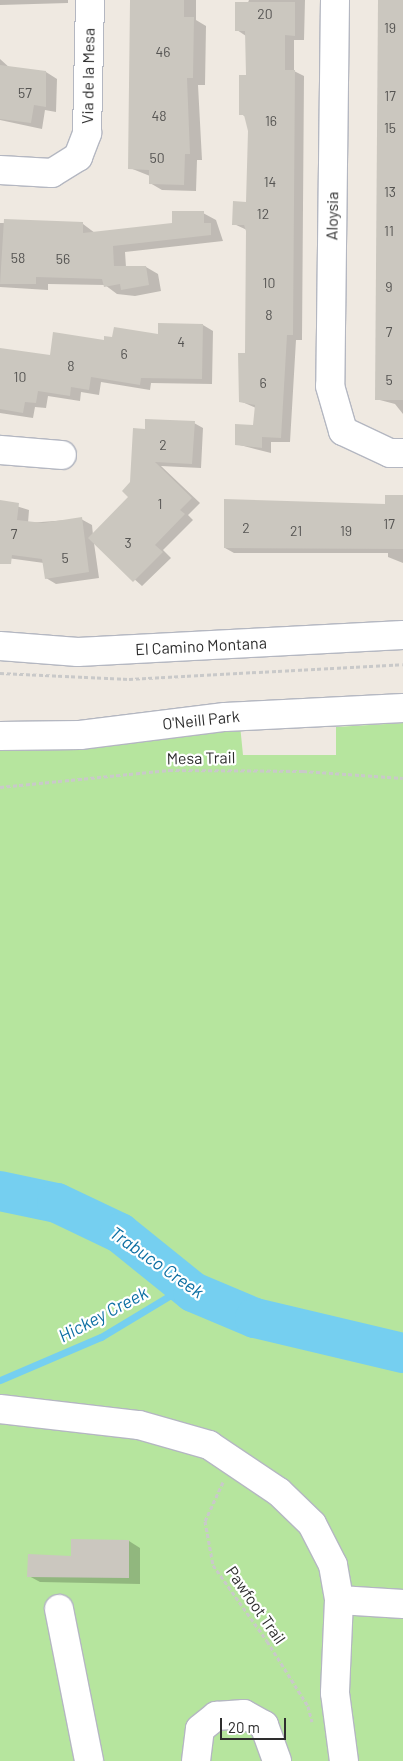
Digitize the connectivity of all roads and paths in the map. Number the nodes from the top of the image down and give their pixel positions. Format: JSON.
{"nodes":[{"id":1,"x":90,"y":0,"type":"edge"},
{"id":2,"x":335,"y":0,"type":"edge"},
{"id":3,"x":0,"y":170,"type":"edge"},
{"id":4,"x":0,"y":450,"type":"edge"},
{"id":5,"x":403,"y":453,"type":"edge"},
{"id":6,"x":62,"y":455,"type":"dead end"},
{"id":7,"x":403,"y":635,"type":"edge"},
{"id":8,"x":0,"y":646,"type":"edge"},
{"id":9,"x":403,"y":664,"type":"edge"},
{"id":10,"x":0,"y":674,"type":"edge"},
{"id":11,"x":403,"y":708,"type":"edge"},
{"id":12,"x":0,"y":736,"type":"edge"},
{"id":13,"x":403,"y":778,"type":"edge"},
{"id":14,"x":0,"y":787,"type":"edge"},
{"id":15,"x":0,"y":1409,"type":"edge"},
{"id":16,"x":236,"y":1461,"type":"junction"},
{"id":17,"x":338,"y":1600,"type":"junction"},
{"id":18,"x":403,"y":1604,"type":"edge"},
{"id":19,"x":59,"y":1609,"type":"dead end"},
{"id":20,"x":315,"y":1733,"type":"dead end"},
{"id":21,"x":89,"y":1761,"type":"edge"},
{"id":22,"x":196,"y":1761,"type":"edge"},
{"id":23,"x":277,"y":1761,"type":"edge"},
{"id":24,"x":344,"y":1761,"type":"edge"}],
"edges":[{"from":1,"to":3,"type":"street","name":"Via de la Mesa"},
{"from":2,"to":5,"type":"street","name":"Aloysia"},
{"from":4,"to":6,"type":"street"},
{"from":7,"to":8,"type":"street","name":"El Camino Montana"},
{"from":9,"to":10,"type":"path"},
{"from":11,"to":12,"type":"street","name":"O'Neill Park"},
{"from":13,"to":14,"type":"path","name":"Mesa Trail"},
{"from":15,"to":16,"type":"street"},
{"from":16,"to":17,"type":"street"},
{"from":16,"to":20,"type":"path","name":"Pawfoot Trail"},
{"from":17,"to":18,"type":"street"},
{"from":17,"to":24,"type":"street"},
{"from":19,"to":21,"type":"street"},
{"from":22,"to":23,"type":"street"}]}
